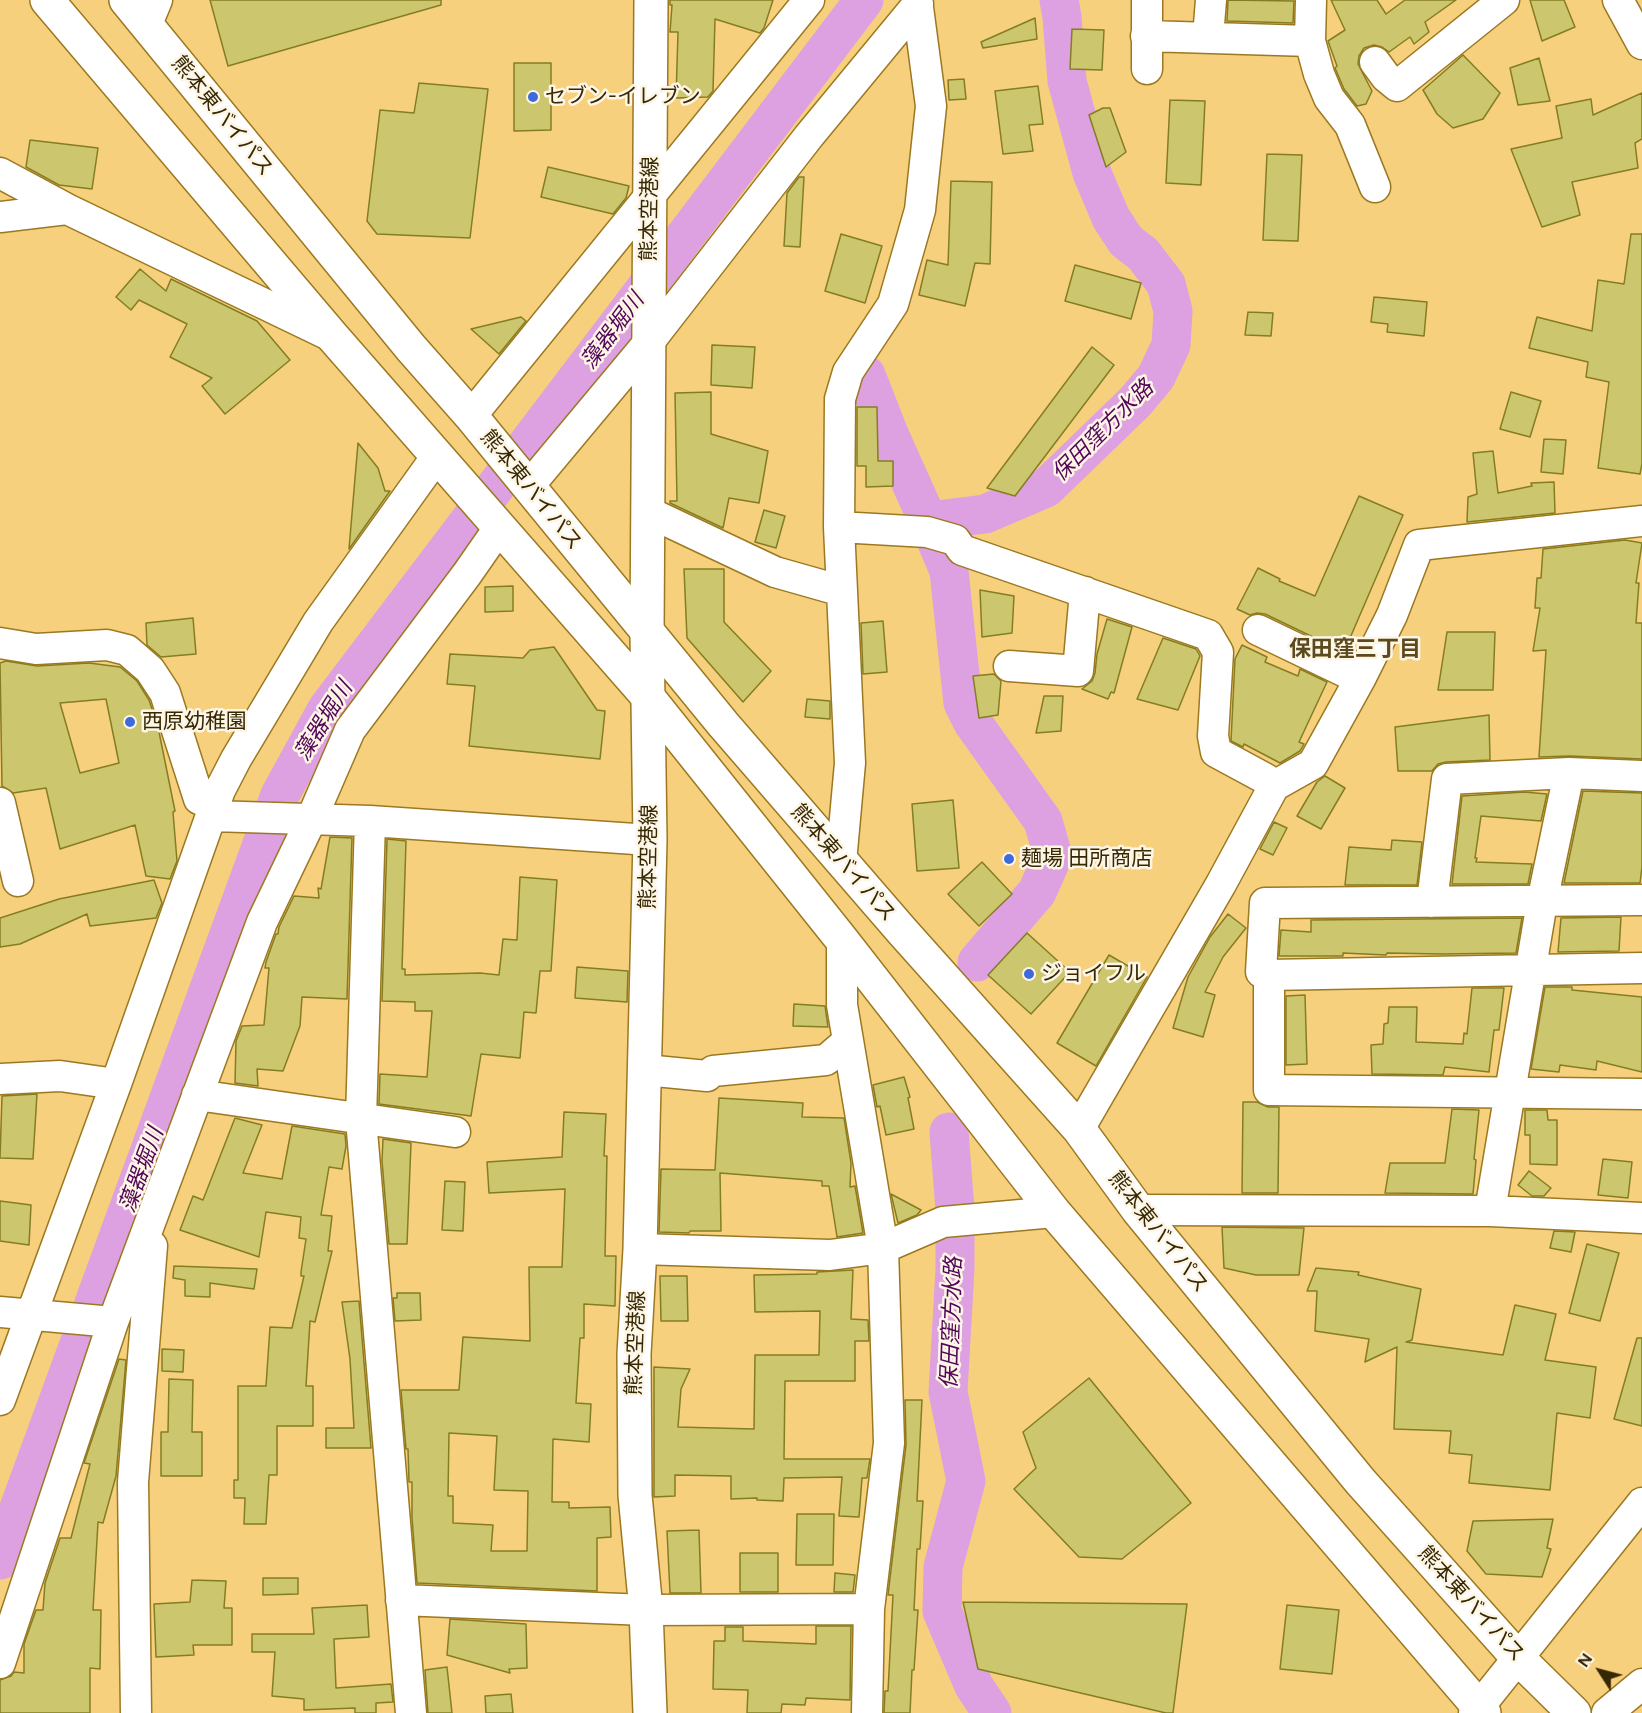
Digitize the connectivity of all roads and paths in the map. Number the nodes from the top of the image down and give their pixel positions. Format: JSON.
{"nodes":[{"id":1,"x":47,"y":0,"type":"edge"},
{"id":2,"x":126,"y":0,"type":"edge"},
{"id":3,"x":651,"y":0,"type":"edge"},
{"id":4,"x":809,"y":0,"type":"edge"},
{"id":5,"x":1147,"y":0,"type":"edge"},
{"id":6,"x":1211,"y":0,"type":"edge"},
{"id":7,"x":1311,"y":0,"type":"edge"},
{"id":8,"x":1504,"y":0,"type":"edge"},
{"id":9,"x":1618,"y":0,"type":"edge"},
{"id":10,"x":917,"y":2,"type":"edge"},
{"id":11,"x":152,"y":12,"type":"edge"},
{"id":12,"x":1146,"y":36,"type":"junction"},
{"id":13,"x":1208,"y":37,"type":"junction"},
{"id":14,"x":1310,"y":41,"type":"junction"},
{"id":15,"x":1642,"y":44,"type":"edge"},
{"id":16,"x":1375,"y":62,"type":"dead end"},
{"id":17,"x":1147,"y":69,"type":"dead end"},
{"id":18,"x":0,"y":174,"type":"edge"},
{"id":19,"x":1375,"y":187,"type":"dead end"},
{"id":20,"x":651,"y":205,"type":"junction"},
{"id":21,"x":67,"y":209,"type":"junction"},
{"id":22,"x":0,"y":217,"type":"edge"},
{"id":23,"x":649,"y":334,"type":"junction"},
{"id":24,"x":333,"y":337,"type":"junction"},
{"id":25,"x":471,"y":416,"type":"junction"},
{"id":26,"x":437,"y":456,"type":"junction"},
{"id":27,"x":528,"y":487,"type":"junction"},
{"id":28,"x":648,"y":512,"type":"junction"},
{"id":29,"x":1642,"y":521,"type":"edge"},
{"id":30,"x":839,"y":527,"type":"junction"},
{"id":31,"x":499,"y":528,"type":"junction"},
{"id":32,"x":842,"y":591,"type":"junction"},
{"id":33,"x":1084,"y":592,"type":"junction"},
{"id":34,"x":1258,"y":630,"type":"dead end"},
{"id":35,"x":647,"y":633,"type":"junction"},
{"id":36,"x":0,"y":643,"type":"edge"},
{"id":37,"x":1009,"y":666,"type":"dead end"},
{"id":38,"x":1360,"y":679,"type":"junction"},
{"id":39,"x":648,"y":697,"type":"junction"},
{"id":40,"x":1569,"y":773,"type":"junction"},
{"id":41,"x":1642,"y":776,"type":"edge"},
{"id":42,"x":1274,"y":786,"type":"junction"},
{"id":43,"x":0,"y":803,"type":"edge"},
{"id":44,"x":213,"y":811,"type":"junction"},
{"id":45,"x":304,"y":820,"type":"junction"},
{"id":46,"x":370,"y":821,"type":"junction"},
{"id":47,"x":650,"y":840,"type":"junction"},
{"id":48,"x":841,"y":862,"type":"junction"},
{"id":49,"x":18,"y":881,"type":"dead end"},
{"id":50,"x":1642,"y":900,"type":"edge"},
{"id":51,"x":1432,"y":902,"type":"junction"},
{"id":52,"x":1542,"y":902,"type":"junction"},
{"id":53,"x":842,"y":939,"type":"junction"},
{"id":54,"x":1642,"y":968,"type":"edge"},
{"id":55,"x":1531,"y":969,"type":"junction"},
{"id":56,"x":1269,"y":975,"type":"junction"},
{"id":57,"x":848,"y":1041,"type":"junction"},
{"id":58,"x":645,"y":1070,"type":"junction"},
{"id":59,"x":0,"y":1079,"type":"edge"},
{"id":60,"x":116,"y":1084,"type":"junction"},
{"id":61,"x":1510,"y":1092,"type":"junction"},
{"id":62,"x":1642,"y":1094,"type":"edge"},
{"id":63,"x":197,"y":1095,"type":"junction"},
{"id":64,"x":362,"y":1119,"type":"junction"},
{"id":65,"x":1079,"y":1129,"type":"junction"},
{"id":66,"x":454,"y":1132,"type":"dead end"},
{"id":67,"x":1138,"y":1210,"type":"junction"},
{"id":68,"x":1490,"y":1211,"type":"junction"},
{"id":69,"x":1054,"y":1212,"type":"junction"},
{"id":70,"x":155,"y":1213,"type":"junction"},
{"id":71,"x":1642,"y":1218,"type":"edge"},
{"id":72,"x":883,"y":1248,"type":"junction"},
{"id":73,"x":640,"y":1249,"type":"junction"},
{"id":74,"x":0,"y":1312,"type":"edge"},
{"id":75,"x":31,"y":1313,"type":"junction"},
{"id":76,"x":107,"y":1321,"type":"junction"},
{"id":77,"x":0,"y":1400,"type":"edge"},
{"id":78,"x":1642,"y":1503,"type":"edge"},
{"id":79,"x":401,"y":1600,"type":"junction"},
{"id":80,"x":869,"y":1609,"type":"junction"},
{"id":81,"x":646,"y":1610,"type":"junction"},
{"id":82,"x":1518,"y":1658,"type":"junction"},
{"id":83,"x":0,"y":1663,"type":"edge"},
{"id":84,"x":1642,"y":1684,"type":"edge"},
{"id":85,"x":1479,"y":1711,"type":"edge"},
{"id":86,"x":136,"y":1713,"type":"edge"},
{"id":87,"x":411,"y":1713,"type":"edge"},
{"id":88,"x":650,"y":1713,"type":"edge"},
{"id":89,"x":867,"y":1713,"type":"edge"},
{"id":90,"x":1574,"y":1713,"type":"edge"},
{"id":91,"x":1607,"y":1713,"type":"edge"}],
"edges":[{"from":1,"to":24,"type":"main road"},
{"from":2,"to":11,"type":"main road","name":"熊本東バイパス"},
{"from":3,"to":20,"type":"main road","name":"熊本空港線"},
{"from":4,"to":20,"type":"street"},
{"from":5,"to":12,"type":"street"},
{"from":6,"to":13,"type":"street"},
{"from":7,"to":14,"type":"street"},
{"from":8,"to":16,"type":"street"},
{"from":9,"to":15,"type":"street"},
{"from":10,"to":23,"type":"street"},
{"from":10,"to":30,"type":"street"},
{"from":11,"to":25,"type":"main road","name":"熊本東バイパス"},
{"from":12,"to":13,"type":"street"},
{"from":12,"to":17,"type":"street"},
{"from":13,"to":14,"type":"street"},
{"from":14,"to":19,"type":"street"},
{"from":18,"to":21,"type":"street"},
{"from":20,"to":23,"type":"main road","name":"熊本空港線"},
{"from":20,"to":25,"type":"street"},
{"from":21,"to":22,"type":"street"},
{"from":21,"to":24,"type":"street"},
{"from":23,"to":27,"type":"street"},
{"from":23,"to":28,"type":"main road","name":"熊本空港線"},
{"from":24,"to":26,"type":"main road"},
{"from":25,"to":27,"type":"main road","name":"熊本東バイパス"},
{"from":26,"to":31,"type":"main road"},
{"from":26,"to":44,"type":"street"},
{"from":27,"to":35,"type":"main road","name":"熊本東バイパス"},
{"from":28,"to":32,"type":"street"},
{"from":28,"to":35,"type":"main road","name":"熊本空港線"},
{"from":29,"to":38,"type":"street"},
{"from":30,"to":32,"type":"street"},
{"from":30,"to":33,"type":"street"},
{"from":31,"to":39,"type":"main road"},
{"from":31,"to":45,"type":"street"},
{"from":32,"to":48,"type":"street"},
{"from":33,"to":37,"type":"street"},
{"from":33,"to":42,"type":"street"},
{"from":34,"to":38,"type":"street"},
{"from":35,"to":39,"type":"main road","name":"熊本空港線"},
{"from":35,"to":48,"type":"main road","name":"熊本東バイパス"},
{"from":36,"to":44,"type":"street"},
{"from":38,"to":42,"type":"street"},
{"from":39,"to":47,"type":"main road","name":"熊本空港線"},
{"from":39,"to":53,"type":"main road"},
{"from":40,"to":41,"type":"street"},
{"from":40,"to":51,"type":"street"},
{"from":40,"to":52,"type":"street"},
{"from":42,"to":65,"type":"street"},
{"from":43,"to":49,"type":"street"},
{"from":44,"to":45,"type":"street"},
{"from":44,"to":60,"type":"street"},
{"from":45,"to":46,"type":"street"},
{"from":45,"to":63,"type":"street"},
{"from":46,"to":47,"type":"street"},
{"from":46,"to":64,"type":"street"},
{"from":47,"to":58,"type":"main road","name":"熊本空港線"},
{"from":48,"to":65,"type":"main road","name":"熊本東バイパス"},
{"from":50,"to":52,"type":"street"},
{"from":51,"to":52,"type":"street"},
{"from":51,"to":56,"type":"street"},
{"from":52,"to":55,"type":"street"},
{"from":53,"to":57,"type":"street"},
{"from":53,"to":69,"type":"main road"},
{"from":54,"to":55,"type":"street"},
{"from":55,"to":56,"type":"street"},
{"from":55,"to":61,"type":"street"},
{"from":56,"to":61,"type":"street"},
{"from":57,"to":58,"type":"street"},
{"from":57,"to":72,"type":"street"},
{"from":58,"to":73,"type":"main road","name":"熊本空港線"},
{"from":59,"to":60,"type":"street"},
{"from":60,"to":75,"type":"street"},
{"from":61,"to":62,"type":"street"},
{"from":61,"to":68,"type":"street"},
{"from":63,"to":64,"type":"street"},
{"from":63,"to":70,"type":"street"},
{"from":64,"to":66,"type":"street"},
{"from":64,"to":79,"type":"street"},
{"from":65,"to":67,"type":"main road","name":"熊本東バイパス"},
{"from":67,"to":68,"type":"street"},
{"from":67,"to":82,"type":"main road","name":"熊本東バイパス"},
{"from":68,"to":71,"type":"street"},
{"from":69,"to":72,"type":"street"},
{"from":69,"to":85,"type":"main road"},
{"from":70,"to":76,"type":"street"},
{"from":70,"to":86,"type":"street"},
{"from":72,"to":73,"type":"street"},
{"from":72,"to":80,"type":"street"},
{"from":73,"to":81,"type":"main road","name":"熊本空港線"},
{"from":74,"to":75,"type":"street"},
{"from":75,"to":76,"type":"street"},
{"from":75,"to":77,"type":"street"},
{"from":76,"to":83,"type":"street"},
{"from":78,"to":82,"type":"street"},
{"from":79,"to":81,"type":"street"},
{"from":79,"to":87,"type":"street"},
{"from":80,"to":81,"type":"street"},
{"from":80,"to":89,"type":"street"},
{"from":81,"to":88,"type":"main road","name":"熊本空港線"},
{"from":82,"to":85,"type":"street"},
{"from":82,"to":90,"type":"main road","name":"熊本東バイパス"},
{"from":84,"to":91,"type":"street"}]}
